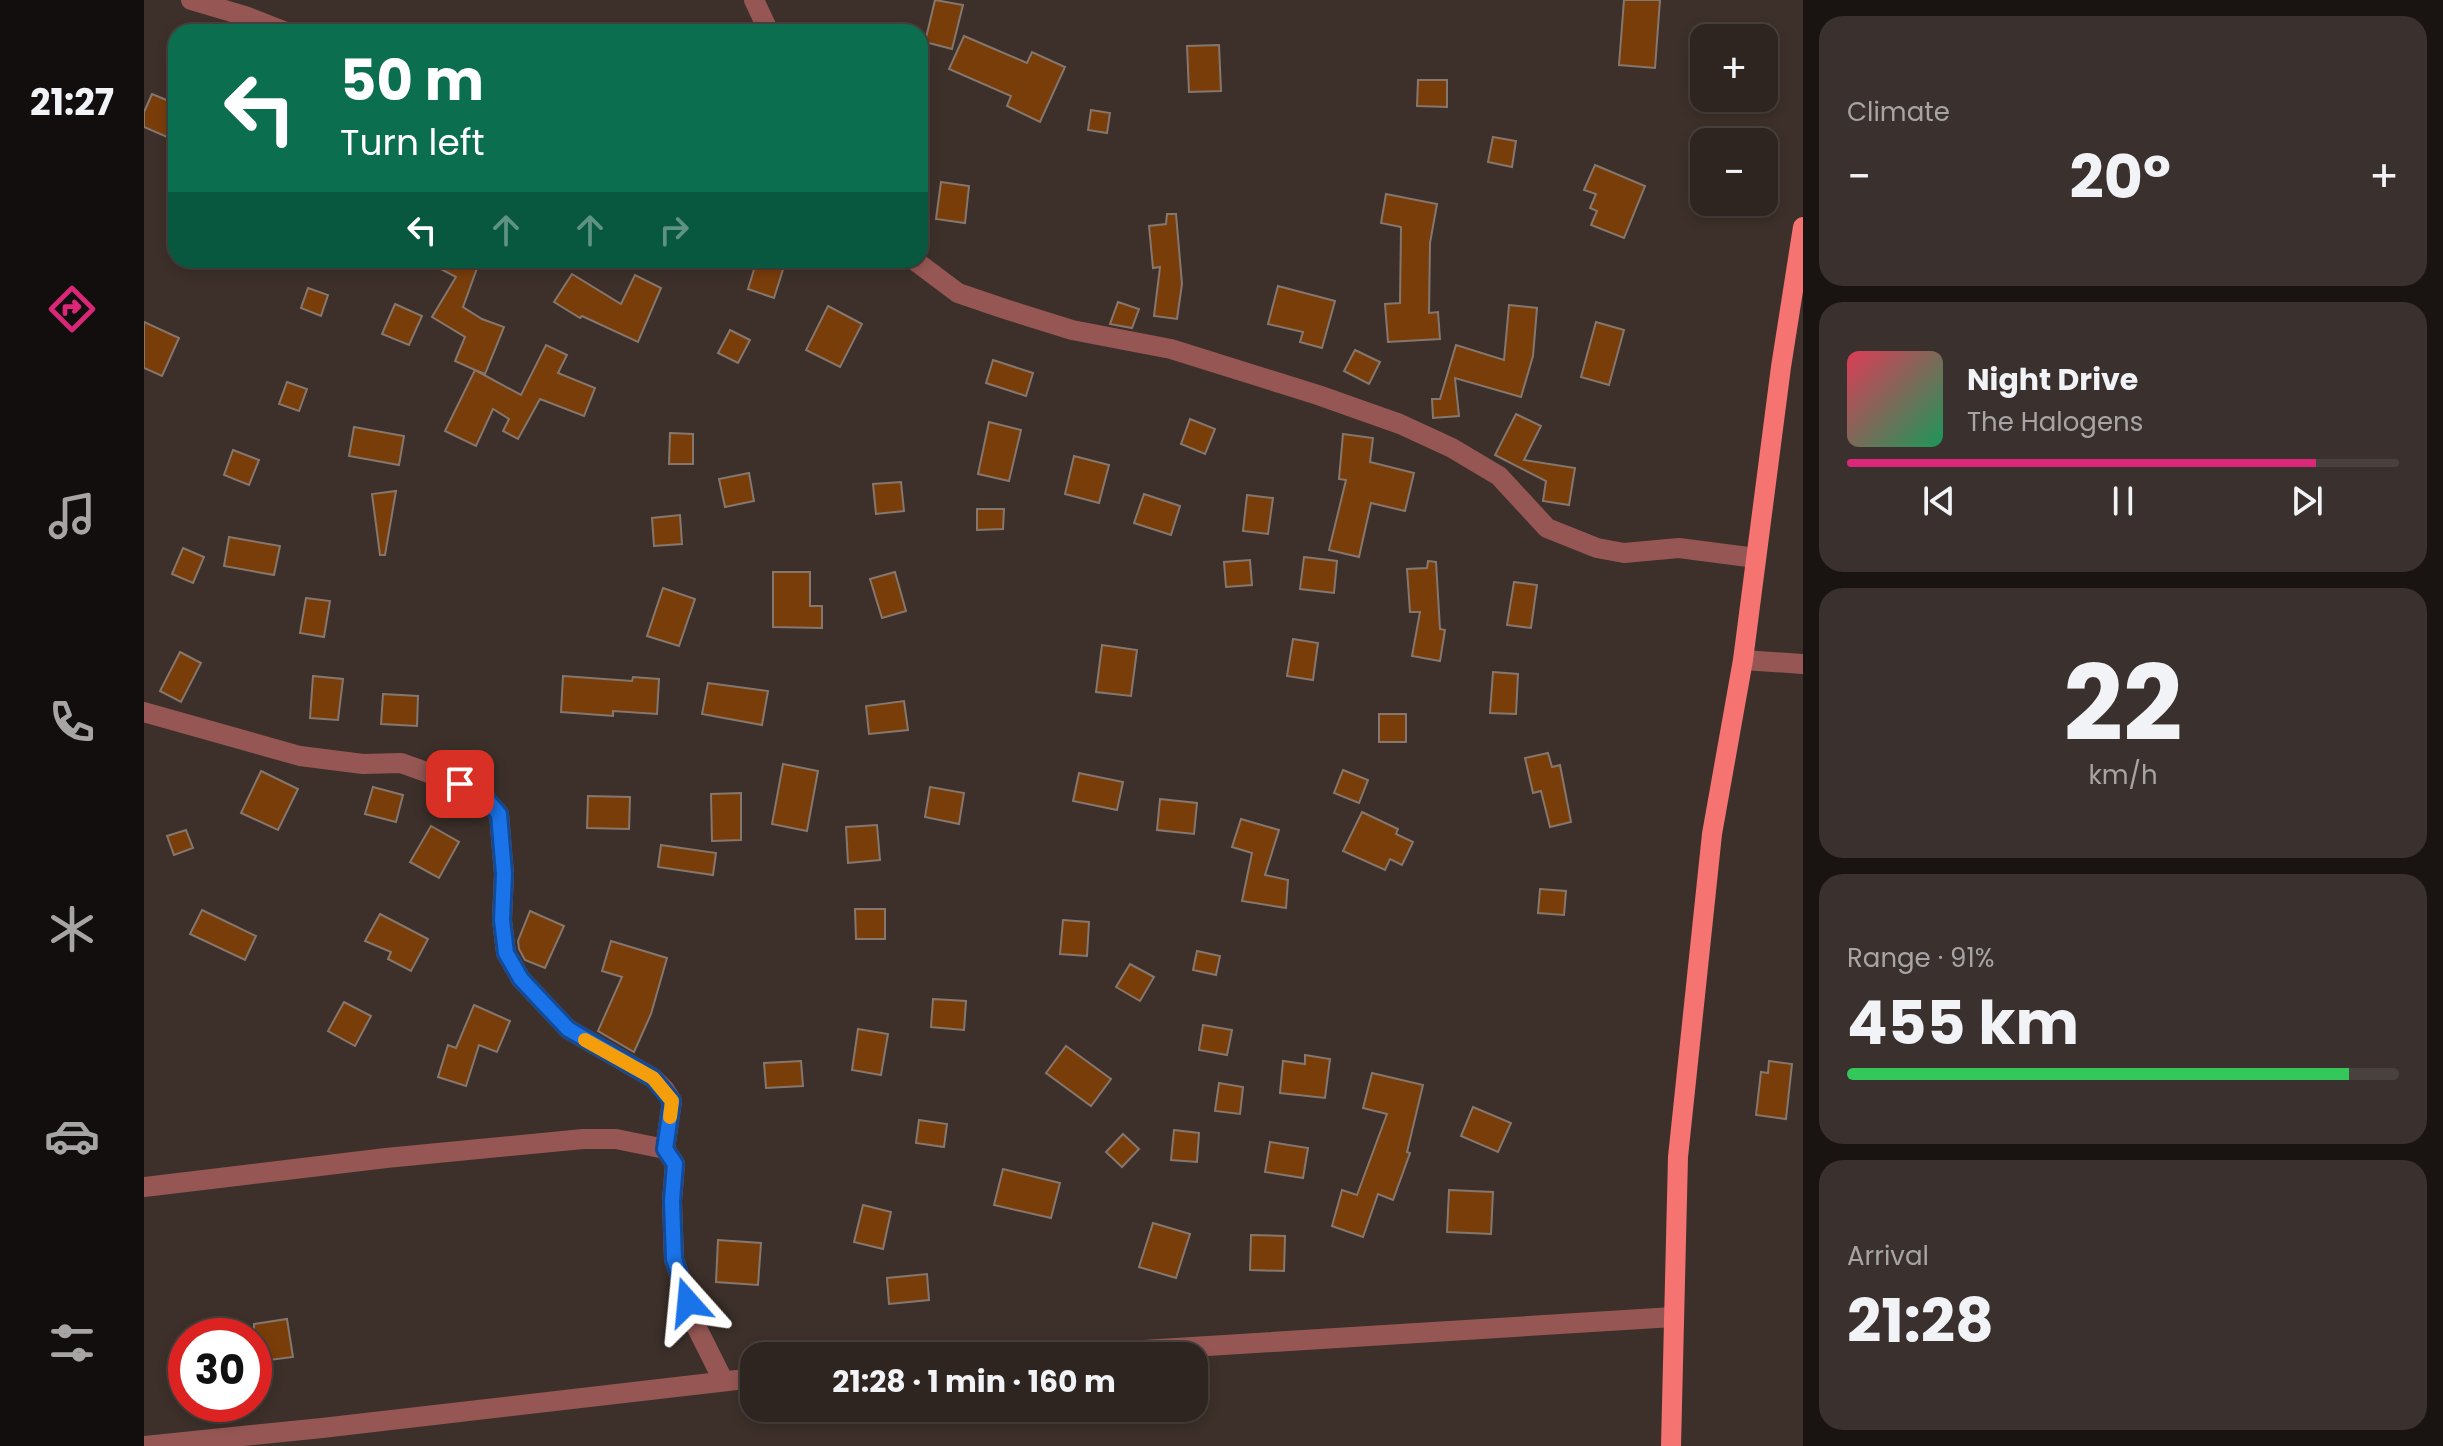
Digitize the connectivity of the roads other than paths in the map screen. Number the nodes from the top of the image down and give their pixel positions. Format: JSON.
{"nodes":[{"id":1,"x":191,"y":0,"type":"edge"},
{"id":2,"x":754,"y":0,"type":"edge"},
{"id":3,"x":266,"y":24,"type":"edge"},
{"id":4,"x":765,"y":24,"type":"edge"},
{"id":5,"x":1803,"y":227,"type":"edge"},
{"id":6,"x":923,"y":268,"type":"edge"},
{"id":7,"x":1756,"y":558,"type":"junction"},
{"id":8,"x":1743,"y":660,"type":"junction"},
{"id":9,"x":1803,"y":664,"type":"edge"},
{"id":10,"x":144,"y":712,"type":"edge"},
{"id":11,"x":665,"y":1149,"type":"junction"},
{"id":12,"x":144,"y":1187,"type":"edge"},
{"id":13,"x":1673,"y":1317,"type":"junction"},
{"id":14,"x":1208,"y":1346,"type":"edge"},
{"id":15,"x":740,"y":1379,"type":"edge"},
{"id":16,"x":723,"y":1380,"type":"junction"},
{"id":17,"x":144,"y":1446,"type":"edge"},
{"id":18,"x":1671,"y":1446,"type":"edge"}],
"edges":[{"from":1,"to":3,"type":"street"},
{"from":2,"to":4,"type":"street"},
{"from":5,"to":7,"type":"main road"},
{"from":6,"to":7,"type":"street"},
{"from":7,"to":8,"type":"main road"},
{"from":8,"to":9,"type":"street"},
{"from":8,"to":13,"type":"main road"},
{"from":10,"to":11,"type":"street"},
{"from":11,"to":12,"type":"street"},
{"from":11,"to":16,"type":"street"},
{"from":13,"to":14,"type":"street"},
{"from":13,"to":18,"type":"main road"},
{"from":15,"to":16,"type":"street"},
{"from":16,"to":17,"type":"street"}]}
